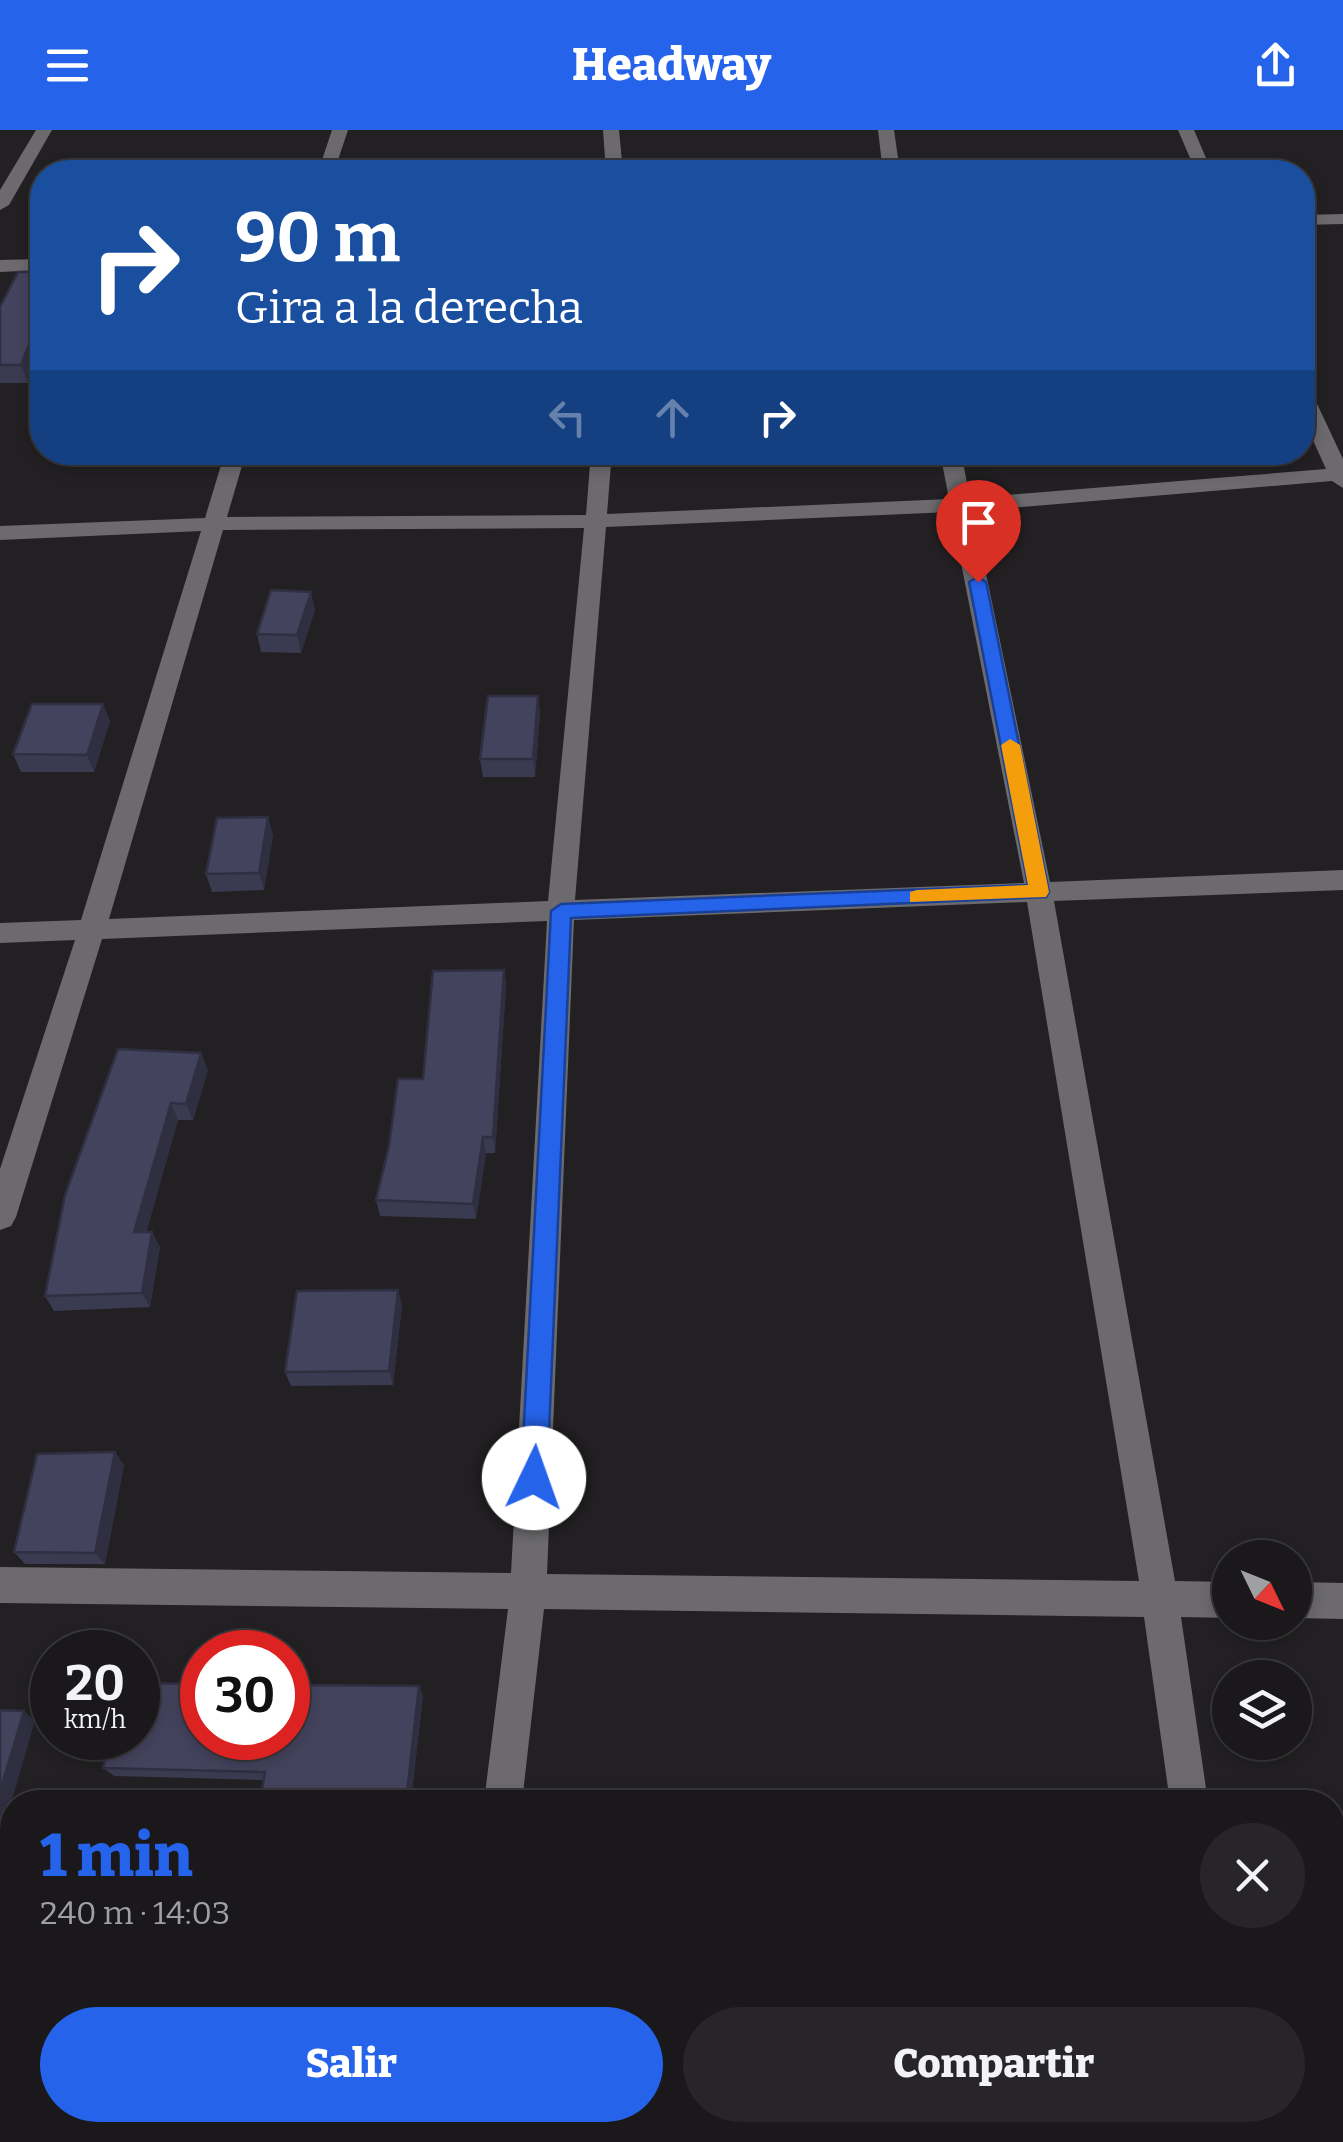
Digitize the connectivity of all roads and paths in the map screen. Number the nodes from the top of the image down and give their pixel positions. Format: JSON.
{"nodes":[{"id":1,"x":44,"y":130,"type":"edge"},
{"id":2,"x":340,"y":130,"type":"edge"},
{"id":3,"x":611,"y":130,"type":"edge"},
{"id":4,"x":886,"y":130,"type":"edge"},
{"id":5,"x":1186,"y":130,"type":"edge"},
{"id":6,"x":330,"y":160,"type":"edge"},
{"id":7,"x":614,"y":160,"type":"edge"},
{"id":8,"x":890,"y":160,"type":"edge"},
{"id":9,"x":1199,"y":160,"type":"edge"},
{"id":10,"x":0,"y":205,"type":"edge"},
{"id":11,"x":1343,"y":219,"type":"edge"},
{"id":12,"x":1315,"y":220,"type":"edge"},
{"id":13,"x":30,"y":265,"type":"edge"},
{"id":14,"x":0,"y":266,"type":"edge"},
{"id":15,"x":1315,"y":420,"type":"edge"},
{"id":16,"x":232,"y":465,"type":"edge"},
{"id":17,"x":601,"y":465,"type":"edge"},
{"id":18,"x":953,"y":465,"type":"edge"},
{"id":19,"x":1342,"y":477,"type":"edge"},
{"id":20,"x":962,"y":505,"type":"junction"},
{"id":21,"x":595,"y":521,"type":"junction"},
{"id":22,"x":214,"y":524,"type":"junction"},
{"id":23,"x":0,"y":533,"type":"edge"},
{"id":24,"x":1343,"y":880,"type":"edge"},
{"id":25,"x":1039,"y":892,"type":"junction"},
{"id":26,"x":561,"y":911,"type":"junction"},
{"id":27,"x":92,"y":929,"type":"junction"},
{"id":28,"x":0,"y":933,"type":"edge"},
{"id":29,"x":0,"y":1216,"type":"edge"},
{"id":30,"x":0,"y":1585,"type":"edge"},
{"id":31,"x":528,"y":1591,"type":"junction"},
{"id":32,"x":1160,"y":1599,"type":"junction"},
{"id":33,"x":1212,"y":1600,"type":"edge"},
{"id":34,"x":1312,"y":1600,"type":"edge"},
{"id":35,"x":1343,"y":1601,"type":"edge"},
{"id":36,"x":504,"y":1790,"type":"edge"},
{"id":37,"x":1187,"y":1790,"type":"edge"}],
"edges":[{"from":1,"to":10,"type":"street"},
{"from":2,"to":6,"type":"street"},
{"from":3,"to":7,"type":"street"},
{"from":4,"to":8,"type":"street"},
{"from":5,"to":9,"type":"street"},
{"from":11,"to":12,"type":"street"},
{"from":13,"to":14,"type":"street"},
{"from":15,"to":19,"type":"street"},
{"from":16,"to":22,"type":"street"},
{"from":17,"to":21,"type":"street"},
{"from":18,"to":20,"type":"street"},
{"from":19,"to":20,"type":"street"},
{"from":20,"to":21,"type":"street"},
{"from":20,"to":25,"type":"street"},
{"from":21,"to":22,"type":"street"},
{"from":21,"to":26,"type":"street"},
{"from":22,"to":23,"type":"street"},
{"from":22,"to":27,"type":"street"},
{"from":24,"to":25,"type":"street"},
{"from":25,"to":26,"type":"street"},
{"from":25,"to":32,"type":"street"},
{"from":26,"to":27,"type":"street"},
{"from":26,"to":31,"type":"street"},
{"from":27,"to":28,"type":"street"},
{"from":27,"to":29,"type":"street"},
{"from":30,"to":31,"type":"street"},
{"from":31,"to":32,"type":"street"},
{"from":31,"to":36,"type":"street"},
{"from":32,"to":33,"type":"street"},
{"from":32,"to":37,"type":"street"},
{"from":34,"to":35,"type":"street"}]}
